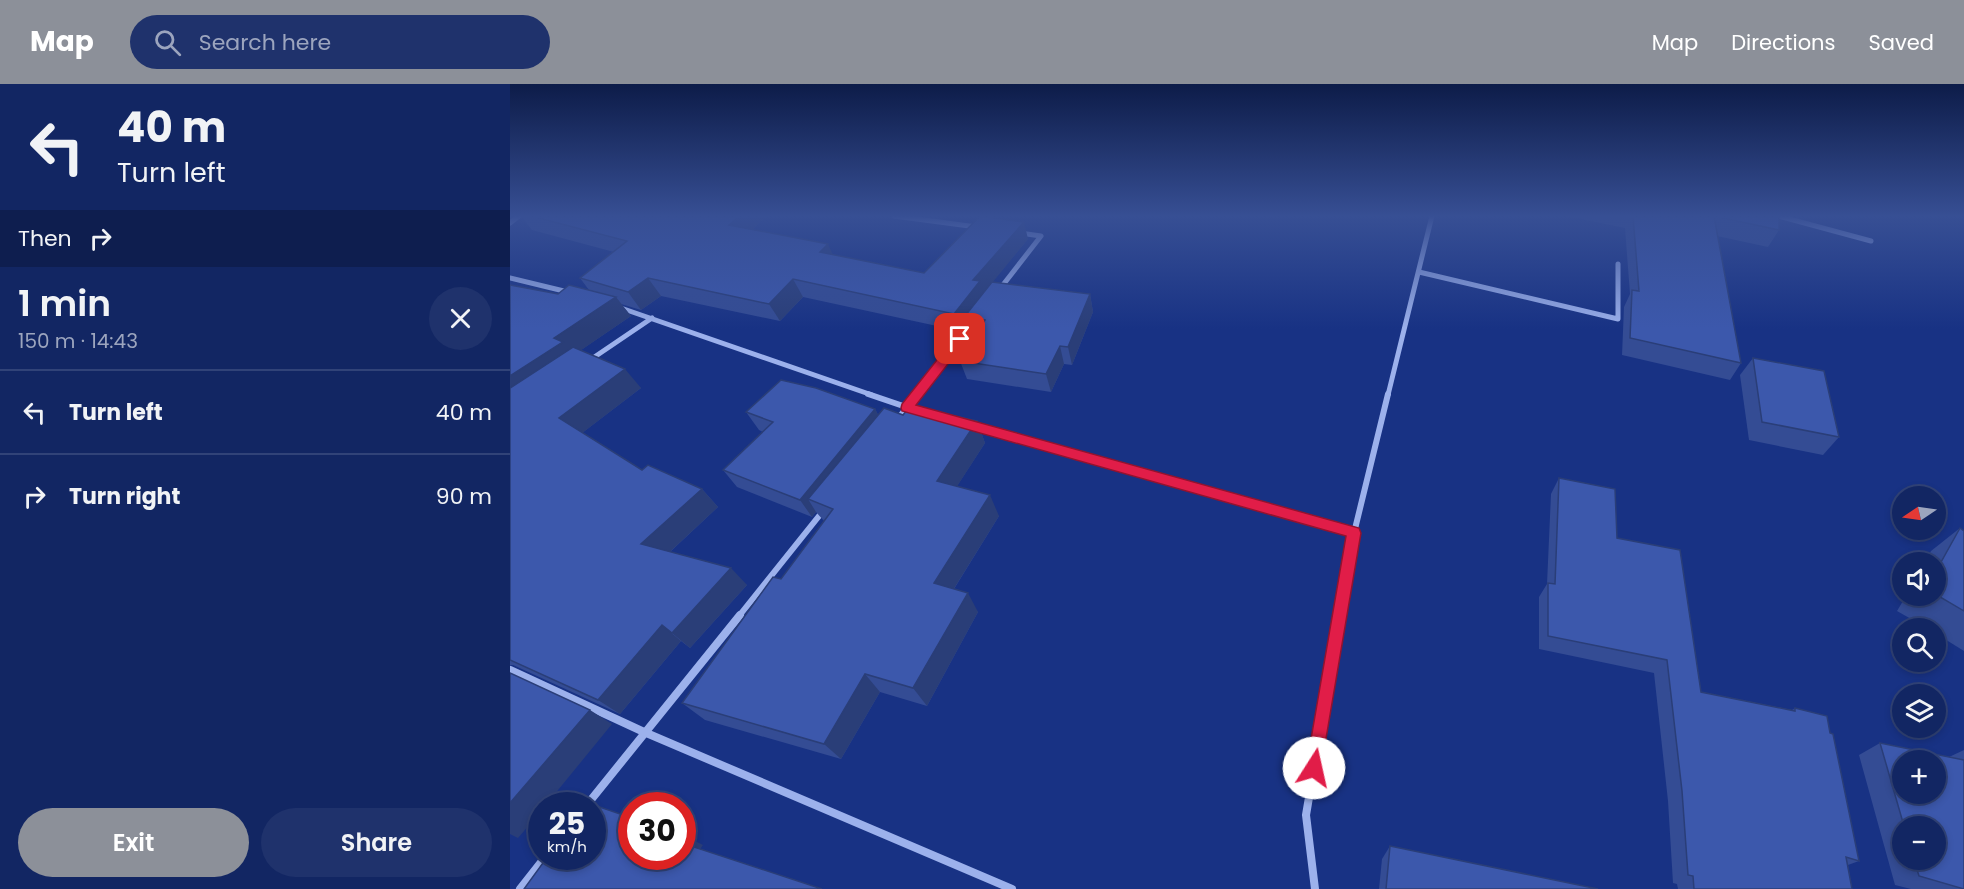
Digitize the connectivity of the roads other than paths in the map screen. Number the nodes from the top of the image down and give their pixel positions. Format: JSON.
{"nodes":[{"id":1,"x":1027,"y":254,"type":"edge"},
{"id":2,"x":1423,"y":254,"type":"edge"},
{"id":3,"x":1618,"y":264,"type":"dead end"},
{"id":4,"x":1419,"y":272,"type":"junction"},
{"id":5,"x":510,"y":278,"type":"edge"},
{"id":6,"x":579,"y":296,"type":"edge"},
{"id":7,"x":991,"y":299,"type":"edge"},
{"id":8,"x":611,"y":305,"type":"edge"},
{"id":9,"x":977,"y":317,"type":"edge"},
{"id":10,"x":652,"y":318,"type":"junction"},
{"id":11,"x":586,"y":363,"type":"edge"},
{"id":12,"x":907,"y":408,"type":"junction"},
{"id":13,"x":918,"y":411,"type":"edge"},
{"id":14,"x":964,"y":424,"type":"edge"},
{"id":15,"x":892,"y":426,"type":"edge"},
{"id":16,"x":832,"y":500,"type":"edge"},
{"id":17,"x":1354,"y":533,"type":"junction"},
{"id":18,"x":510,"y":670,"type":"edge"},
{"id":19,"x":644,"y":732,"type":"junction"},
{"id":20,"x":597,"y":792,"type":"edge"},
{"id":21,"x":535,"y":870,"type":"edge"},
{"id":22,"x":520,"y":889,"type":"edge"},
{"id":23,"x":1012,"y":889,"type":"edge"},
{"id":24,"x":1315,"y":889,"type":"edge"}],
"edges":[{"from":1,"to":7,"type":"street"},
{"from":2,"to":4,"type":"street"},
{"from":3,"to":4,"type":"street"},
{"from":4,"to":17,"type":"street"},
{"from":5,"to":6,"type":"street"},
{"from":8,"to":10,"type":"street"},
{"from":9,"to":12,"type":"street"},
{"from":10,"to":11,"type":"street"},
{"from":10,"to":12,"type":"street"},
{"from":12,"to":13,"type":"street"},
{"from":12,"to":15,"type":"street"},
{"from":14,"to":17,"type":"street"},
{"from":16,"to":19,"type":"street"},
{"from":17,"to":24,"type":"street"},
{"from":18,"to":19,"type":"street"},
{"from":19,"to":20,"type":"street"},
{"from":19,"to":23,"type":"street"},
{"from":21,"to":22,"type":"street"}]}
